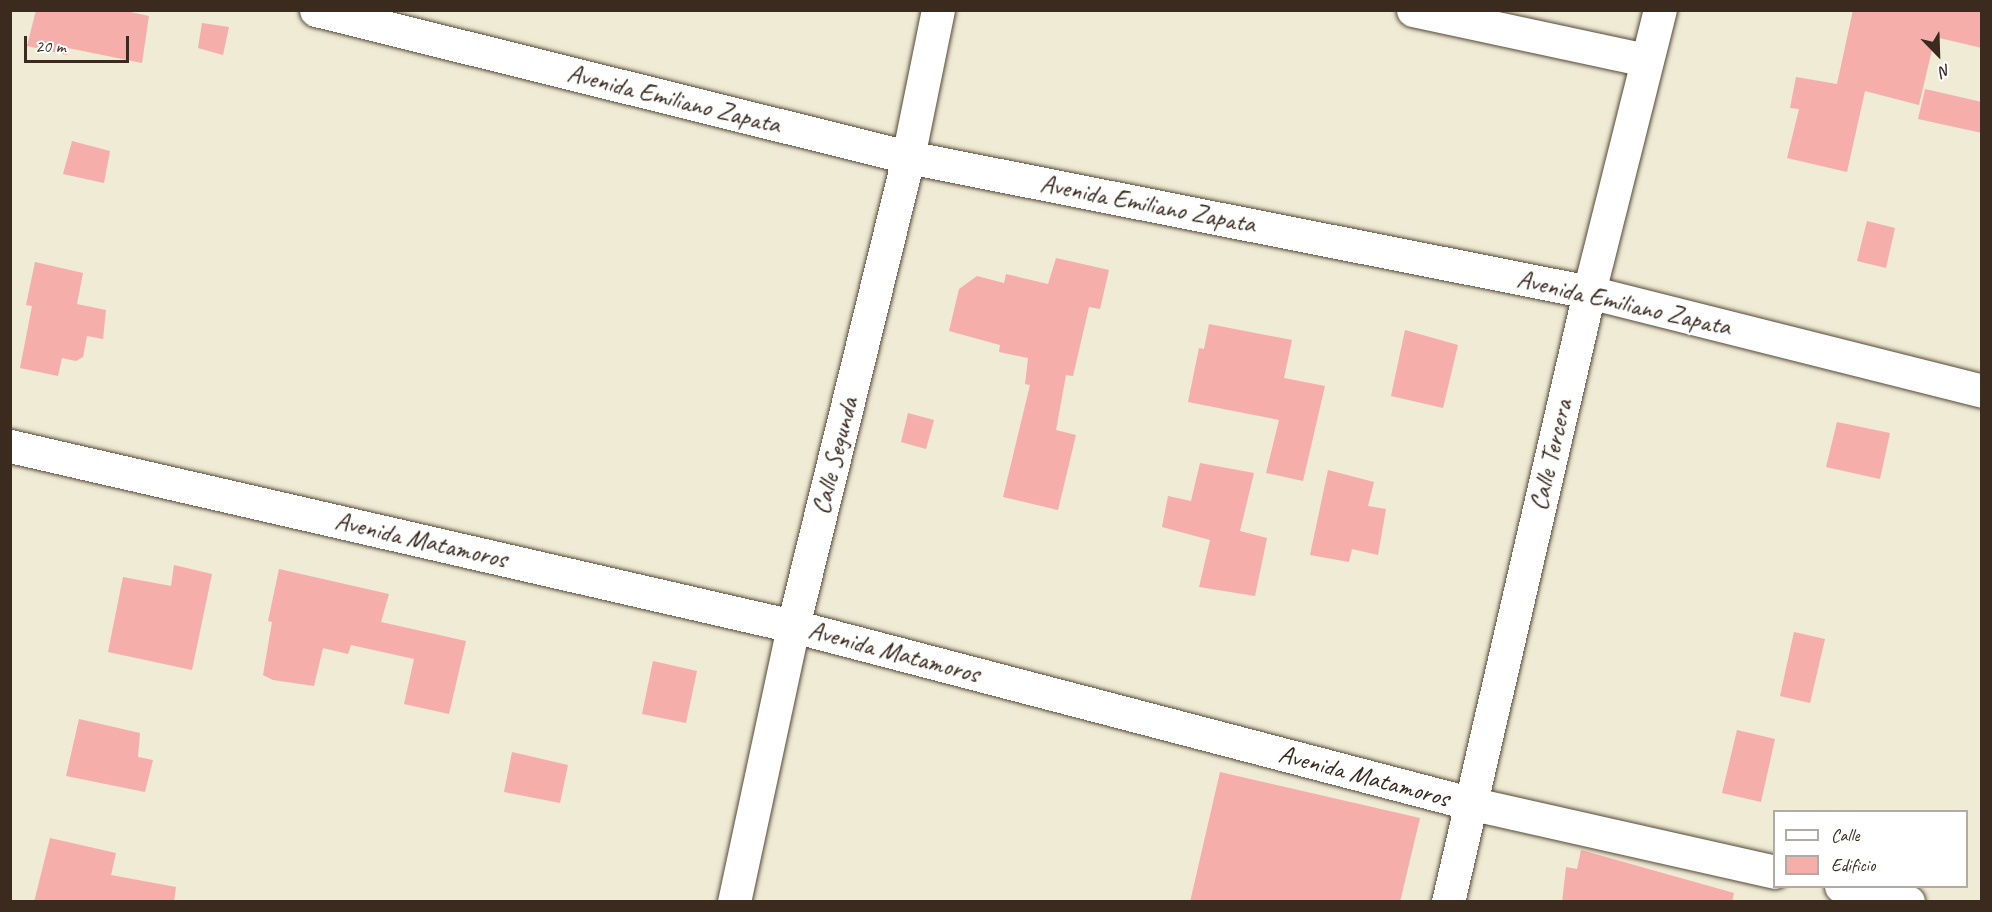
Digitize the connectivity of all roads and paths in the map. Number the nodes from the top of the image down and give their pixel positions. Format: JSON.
{"nodes":[{"id":1,"x":316,"y":10,"type":"edge"},
{"id":2,"x":938,"y":10,"type":"edge"},
{"id":3,"x":1413,"y":10,"type":"edge"},
{"id":4,"x":1660,"y":10,"type":"edge"},
{"id":5,"x":1647,"y":60,"type":"junction"},
{"id":6,"x":908,"y":157,"type":"junction"},
{"id":7,"x":1589,"y":292,"type":"junction"},
{"id":8,"x":1982,"y":391,"type":"edge"},
{"id":9,"x":10,"y":446,"type":"edge"},
{"id":10,"x":793,"y":626,"type":"junction"},
{"id":11,"x":1469,"y":803,"type":"junction"},
{"id":12,"x":1773,"y":872,"type":"edge"},
{"id":13,"x":1849,"y":888,"type":"edge"},
{"id":14,"x":735,"y":902,"type":"edge"},
{"id":15,"x":1448,"y":902,"type":"edge"},
{"id":16,"x":1908,"y":902,"type":"edge"}],
"edges":[{"from":1,"to":6,"type":"street","name":"Avenida Emiliano Zapata"},
{"from":2,"to":6,"type":"street","name":"Calle Segunda"},
{"from":3,"to":5,"type":"street"},
{"from":4,"to":5,"type":"street","name":"Calle Tercera"},
{"from":5,"to":7,"type":"street","name":"Calle Tercera"},
{"from":6,"to":7,"type":"street","name":"Avenida Emiliano Zapata"},
{"from":6,"to":10,"type":"street","name":"Calle Segunda"},
{"from":7,"to":8,"type":"street","name":"Avenida Emiliano Zapata"},
{"from":7,"to":11,"type":"street","name":"Calle Tercera"},
{"from":9,"to":10,"type":"street","name":"Avenida Matamoros"},
{"from":10,"to":11,"type":"street","name":"Avenida Matamoros"},
{"from":10,"to":14,"type":"street","name":"Calle Segunda"},
{"from":11,"to":12,"type":"street","name":"Avenida Matamoros"},
{"from":11,"to":15,"type":"street","name":"Calle Tercera"},
{"from":13,"to":16,"type":"street"}]}
